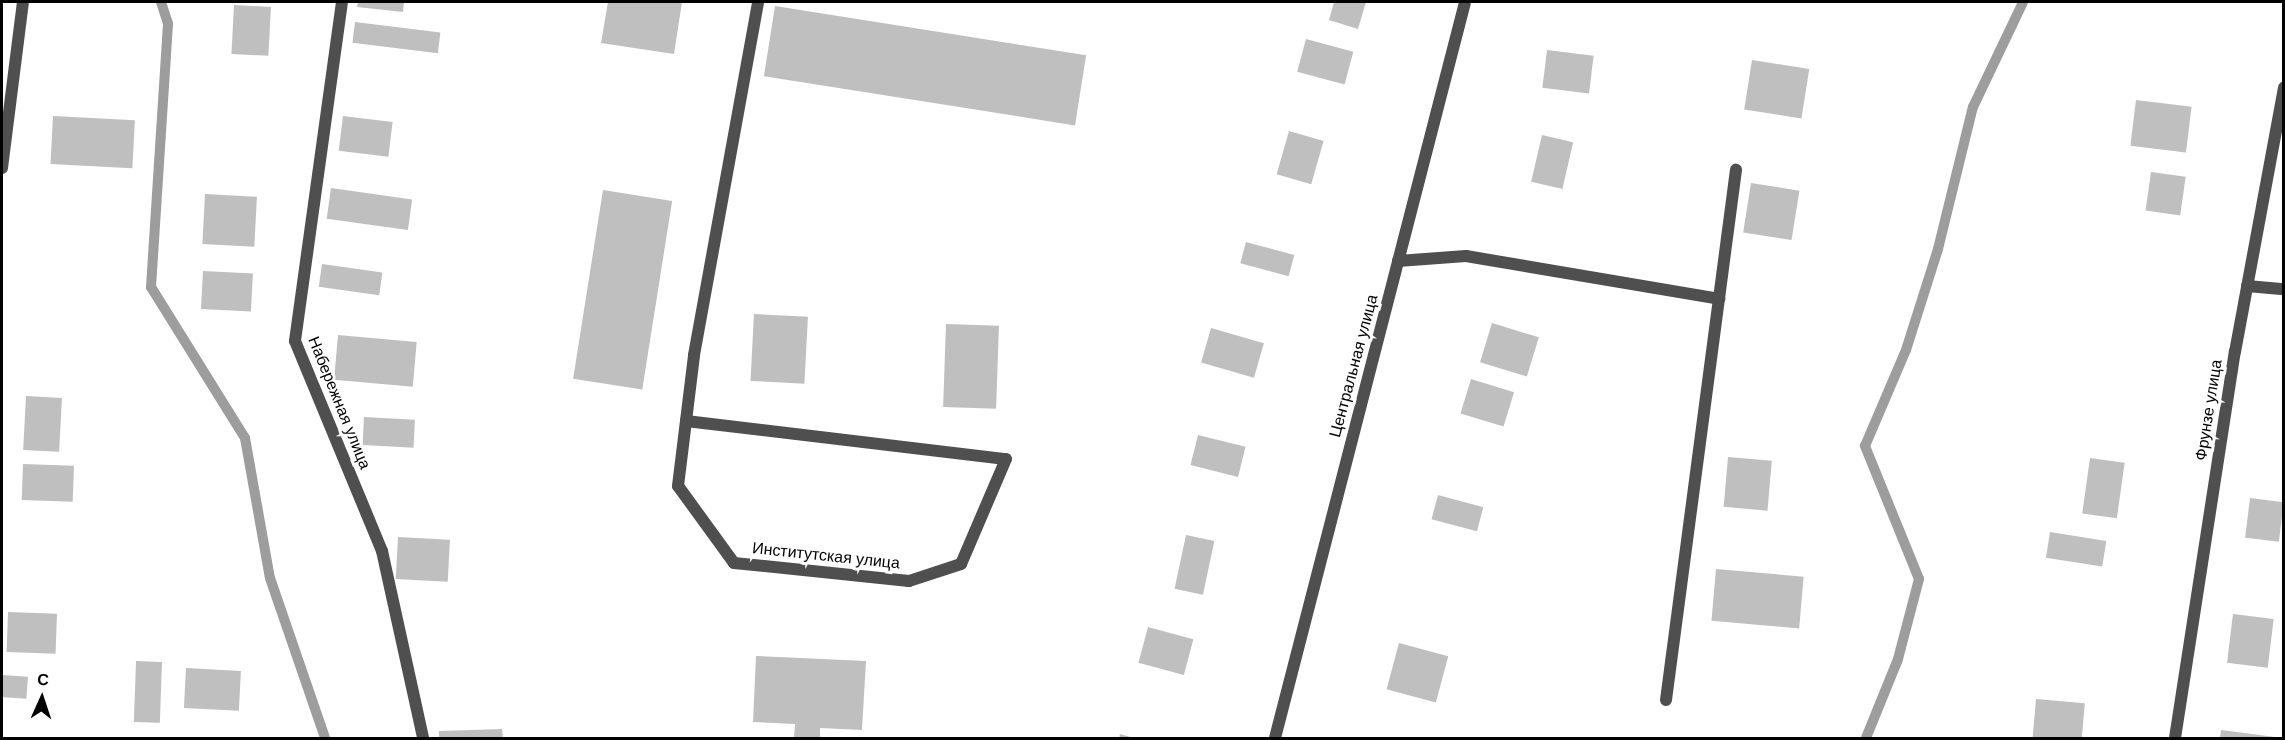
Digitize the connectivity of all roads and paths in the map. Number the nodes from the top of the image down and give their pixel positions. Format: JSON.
{"nodes":[{"id":1,"x":23,"y":2,"type":"edge"},
{"id":2,"x":342,"y":2,"type":"edge"},
{"id":3,"x":758,"y":2,"type":"edge"},
{"id":4,"x":1465,"y":2,"type":"edge"},
{"id":5,"x":2283,"y":88,"type":"edge"},
{"id":6,"x":2,"y":168,"type":"edge"},
{"id":7,"x":1736,"y":170,"type":"dead end"},
{"id":8,"x":1398,"y":261,"type":"junction"},
{"id":9,"x":2247,"y":285,"type":"junction"},
{"id":10,"x":2283,"y":290,"type":"edge"},
{"id":11,"x":1719,"y":298,"type":"junction"},
{"id":12,"x":686,"y":421,"type":"junction"},
{"id":13,"x":1666,"y":700,"type":"dead end"},
{"id":14,"x":423,"y":738,"type":"edge"},
{"id":15,"x":1275,"y":738,"type":"edge"},
{"id":16,"x":2175,"y":738,"type":"edge"}],
"edges":[{"from":1,"to":6,"type":"street"},
{"from":2,"to":14,"type":"street","name":"Набережная улица"},
{"from":3,"to":12,"type":"street","name":"Институтская улица"},
{"from":4,"to":8,"type":"street","name":"Центральная улица"},
{"from":5,"to":9,"type":"street","name":"Фрунзе улица"},
{"from":7,"to":11,"type":"street"},
{"from":8,"to":11,"type":"street"},
{"from":8,"to":15,"type":"street","name":"Центральная улица"},
{"from":9,"to":10,"type":"street"},
{"from":9,"to":16,"type":"street","name":"Фрунзе улица"},
{"from":11,"to":13,"type":"street"},
{"from":12,"to":12,"type":"street","name":"Институтская улица"}]}
